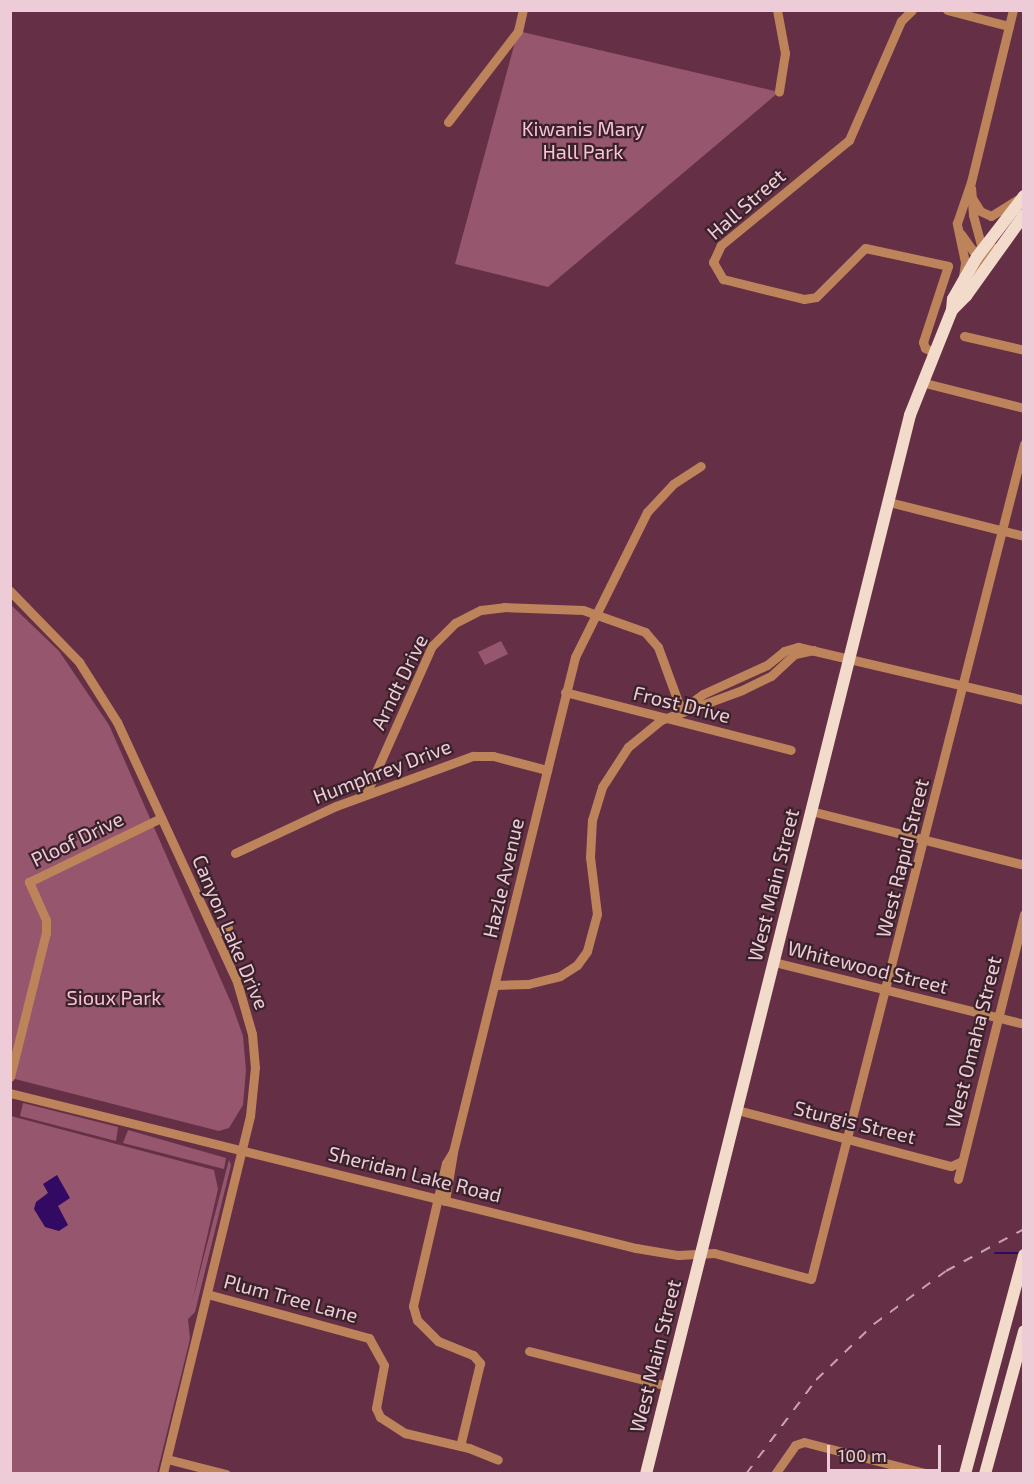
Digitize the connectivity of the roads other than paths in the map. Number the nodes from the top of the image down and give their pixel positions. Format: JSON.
{"nodes":[{"id":1,"x":524,"y":10,"type":"edge"},
{"id":2,"x":777,"y":10,"type":"edge"},
{"id":3,"x":912,"y":10,"type":"edge"},
{"id":4,"x":947,"y":10,"type":"edge"},
{"id":5,"x":1013,"y":10,"type":"edge"},
{"id":6,"x":1009,"y":26,"type":"junction"},
{"id":7,"x":778,"y":92,"type":"dead end"},
{"id":8,"x":448,"y":122,"type":"dead end"},
{"id":9,"x":971,"y":182,"type":"junction"},
{"id":10,"x":971,"y":195,"type":"junction"},
{"id":11,"x":1023,"y":196,"type":"edge"},
{"id":12,"x":1023,"y":215,"type":"edge"},
{"id":13,"x":957,"y":223,"type":"junction"},
{"id":14,"x":1000,"y":247,"type":"junction"},
{"id":15,"x":983,"y":251,"type":"junction"},
{"id":16,"x":959,"y":287,"type":"junction"},
{"id":17,"x":938,"y":303,"type":"junction"},
{"id":18,"x":956,"y":307,"type":"junction"},
{"id":19,"x":964,"y":336,"type":"dead end"},
{"id":20,"x":1023,"y":350,"type":"edge"},
{"id":21,"x":933,"y":352,"type":"junction"},
{"id":22,"x":921,"y":382,"type":"junction"},
{"id":23,"x":1023,"y":408,"type":"edge"},
{"id":24,"x":1023,"y":444,"type":"edge"},
{"id":25,"x":701,"y":466,"type":"dead end"},
{"id":26,"x":889,"y":502,"type":"junction"},
{"id":27,"x":1002,"y":531,"type":"junction"},
{"id":28,"x":1023,"y":536,"type":"edge"},
{"id":29,"x":10,"y":591,"type":"edge"},
{"id":30,"x":594,"y":615,"type":"junction"},
{"id":31,"x":814,"y":650,"type":"junction"},
{"id":32,"x":850,"y":658,"type":"junction"},
{"id":33,"x":964,"y":685,"type":"junction"},
{"id":34,"x":565,"y":692,"type":"junction"},
{"id":35,"x":1023,"y":700,"type":"edge"},
{"id":36,"x":681,"y":710,"type":"junction"},
{"id":37,"x":665,"y":718,"type":"junction"},
{"id":38,"x":791,"y":750,"type":"dead end"},
{"id":39,"x":547,"y":770,"type":"junction"},
{"id":40,"x":366,"y":794,"type":"junction"},
{"id":41,"x":812,"y":811,"type":"junction"},
{"id":42,"x":161,"y":818,"type":"junction"},
{"id":43,"x":925,"y":840,"type":"junction"},
{"id":44,"x":235,"y":853,"type":"dead end"},
{"id":45,"x":1023,"y":865,"type":"edge"},
{"id":46,"x":1023,"y":914,"type":"edge"},
{"id":47,"x":228,"y":928,"type":"dead end"},
{"id":48,"x":215,"y":933,"type":"junction"},
{"id":49,"x":238,"y":951,"type":"dead end"},
{"id":50,"x":225,"y":956,"type":"junction"},
{"id":51,"x":774,"y":962,"type":"junction"},
{"id":52,"x":496,"y":985,"type":"junction"},
{"id":53,"x":887,"y":991,"type":"junction"},
{"id":54,"x":998,"y":1018,"type":"junction"},
{"id":55,"x":1023,"y":1024,"type":"edge"},
{"id":56,"x":10,"y":1077,"type":"edge"},
{"id":57,"x":10,"y":1093,"type":"edge"},
{"id":58,"x":737,"y":1110,"type":"junction"},
{"id":59,"x":848,"y":1138,"type":"junction"},
{"id":60,"x":243,"y":1149,"type":"junction"},
{"id":61,"x":962,"y":1161,"type":"junction"},
{"id":62,"x":958,"y":1179,"type":"dead end"},
{"id":63,"x":441,"y":1200,"type":"junction"},
{"id":64,"x":700,"y":1254,"type":"junction"},
{"id":65,"x":1023,"y":1255,"type":"edge"},
{"id":66,"x":811,"y":1279,"type":"joint"},
{"id":67,"x":207,"y":1294,"type":"junction"},
{"id":68,"x":1023,"y":1331,"type":"edge"},
{"id":69,"x":529,"y":1351,"type":"dead end"},
{"id":70,"x":668,"y":1386,"type":"junction"},
{"id":71,"x":460,"y":1446,"type":"junction"},
{"id":72,"x":167,"y":1459,"type":"junction"},
{"id":73,"x":498,"y":1460,"type":"dead end"},
{"id":74,"x":164,"y":1473,"type":"edge"},
{"id":75,"x":226,"y":1473,"type":"edge"},
{"id":76,"x":646,"y":1473,"type":"edge"},
{"id":77,"x":775,"y":1473,"type":"edge"},
{"id":78,"x":929,"y":1473,"type":"edge"},
{"id":79,"x":966,"y":1473,"type":"edge"},
{"id":80,"x":985,"y":1473,"type":"edge"}],
"edges":[{"from":1,"to":8,"type":"street"},
{"from":2,"to":7,"type":"street"},
{"from":3,"to":17,"type":"street","name":"Hall Street"},
{"from":4,"to":6,"type":"street"},
{"from":5,"to":6,"type":"street"},
{"from":6,"to":9,"type":"street"},
{"from":9,"to":10,"type":"street"},
{"from":9,"to":13,"type":"street"},
{"from":10,"to":11,"type":"street"},
{"from":10,"to":15,"type":"street"},
{"from":11,"to":15,"type":"main road"},
{"from":12,"to":14,"type":"main road"},
{"from":13,"to":15,"type":"street"},
{"from":13,"to":16,"type":"street","name":"West Main Street"},
{"from":14,"to":15,"type":"street"},
{"from":14,"to":18,"type":"main road"},
{"from":15,"to":16,"type":"main road"},
{"from":15,"to":18,"type":"street","name":"West Main Street"},
{"from":16,"to":18,"type":"main road","name":"West Main Street"},
{"from":17,"to":18,"type":"street"},
{"from":17,"to":21,"type":"street","name":"Hall Street"},
{"from":18,"to":21,"type":"main road","name":"West Main Street"},
{"from":19,"to":20,"type":"street"},
{"from":21,"to":22,"type":"main road","name":"West Main Street"},
{"from":22,"to":23,"type":"street"},
{"from":22,"to":26,"type":"main road","name":"West Main Street"},
{"from":24,"to":27,"type":"street","name":"West Rapid Street"},
{"from":25,"to":30,"type":"street","name":"Hazle Avenue"},
{"from":26,"to":27,"type":"street"},
{"from":26,"to":32,"type":"main road","name":"West Main Street"},
{"from":27,"to":28,"type":"street"},
{"from":27,"to":33,"type":"street","name":"West Rapid Street"},
{"from":29,"to":42,"type":"street","name":"Canyon Lake Drive"},
{"from":30,"to":34,"type":"street","name":"Hazle Avenue"},
{"from":30,"to":36,"type":"street","name":"Arndt Drive"},
{"from":30,"to":40,"type":"street","name":"Arndt Drive"},
{"from":31,"to":32,"type":"street"},
{"from":31,"to":36,"type":"street"},
{"from":31,"to":36,"type":"street"},
{"from":32,"to":33,"type":"street"},
{"from":32,"to":41,"type":"main road","name":"West Main Street"},
{"from":33,"to":35,"type":"street"},
{"from":33,"to":43,"type":"street","name":"West Rapid Street"},
{"from":34,"to":37,"type":"street","name":"Frost Drive"},
{"from":34,"to":39,"type":"street","name":"Hazle Avenue"},
{"from":36,"to":37,"type":"street"},
{"from":37,"to":38,"type":"street","name":"Frost Drive"},
{"from":37,"to":52,"type":"street"},
{"from":39,"to":40,"type":"street","name":"Humphrey Drive"},
{"from":39,"to":52,"type":"street","name":"Hazle Avenue"},
{"from":40,"to":44,"type":"street","name":"Humphrey Drive"},
{"from":41,"to":43,"type":"street"},
{"from":41,"to":51,"type":"main road","name":"West Main Street"},
{"from":42,"to":48,"type":"street","name":"Canyon Lake Drive"},
{"from":42,"to":56,"type":"street","name":"Ploof Drive"},
{"from":43,"to":45,"type":"street"},
{"from":43,"to":53,"type":"street","name":"West Rapid Street"},
{"from":46,"to":54,"type":"street","name":"West Omaha Street"},
{"from":47,"to":48,"type":"street"},
{"from":48,"to":50,"type":"street","name":"Canyon Lake Drive"},
{"from":49,"to":50,"type":"street"},
{"from":50,"to":60,"type":"street","name":"Canyon Lake Drive"},
{"from":51,"to":53,"type":"street","name":"Whitewood Street"},
{"from":51,"to":58,"type":"main road","name":"West Main Street"},
{"from":52,"to":63,"type":"street","name":"Hazle Avenue"},
{"from":53,"to":54,"type":"street","name":"Whitewood Street"},
{"from":53,"to":59,"type":"street","name":"West Rapid Street"},
{"from":54,"to":55,"type":"street","name":"Whitewood Street"},
{"from":54,"to":61,"type":"street","name":"West Omaha Street"},
{"from":57,"to":60,"type":"street","name":"Sheridan Lake Road"},
{"from":58,"to":59,"type":"street","name":"Sturgis Street"},
{"from":58,"to":64,"type":"main road","name":"West Main Street"},
{"from":59,"to":61,"type":"street","name":"Sturgis Street"},
{"from":59,"to":66,"type":"street","name":"West Rapid Street"},
{"from":60,"to":63,"type":"street","name":"Sheridan Lake Road"},
{"from":60,"to":67,"type":"street","name":"Canyon Lake Drive"},
{"from":61,"to":62,"type":"street","name":"West Omaha Street"},
{"from":63,"to":64,"type":"street","name":"Sheridan Lake Road"},
{"from":63,"to":71,"type":"street","name":"Hazle Avenue"},
{"from":64,"to":66,"type":"street","name":"Sheridan Lake Road"},
{"from":64,"to":70,"type":"main road","name":"West Main Street"},
{"from":65,"to":79,"type":"main road"},
{"from":67,"to":71,"type":"street","name":"Plum Tree Lane"},
{"from":67,"to":72,"type":"street","name":"Canyon Lake Drive"},
{"from":68,"to":80,"type":"main road"},
{"from":69,"to":70,"type":"street"},
{"from":70,"to":76,"type":"main road","name":"West Main Street"},
{"from":71,"to":73,"type":"street","name":"Plum Tree Lane"},
{"from":72,"to":74,"type":"street","name":"Canyon Lake Drive"},
{"from":72,"to":75,"type":"street"},
{"from":77,"to":78,"type":"street"}]}
